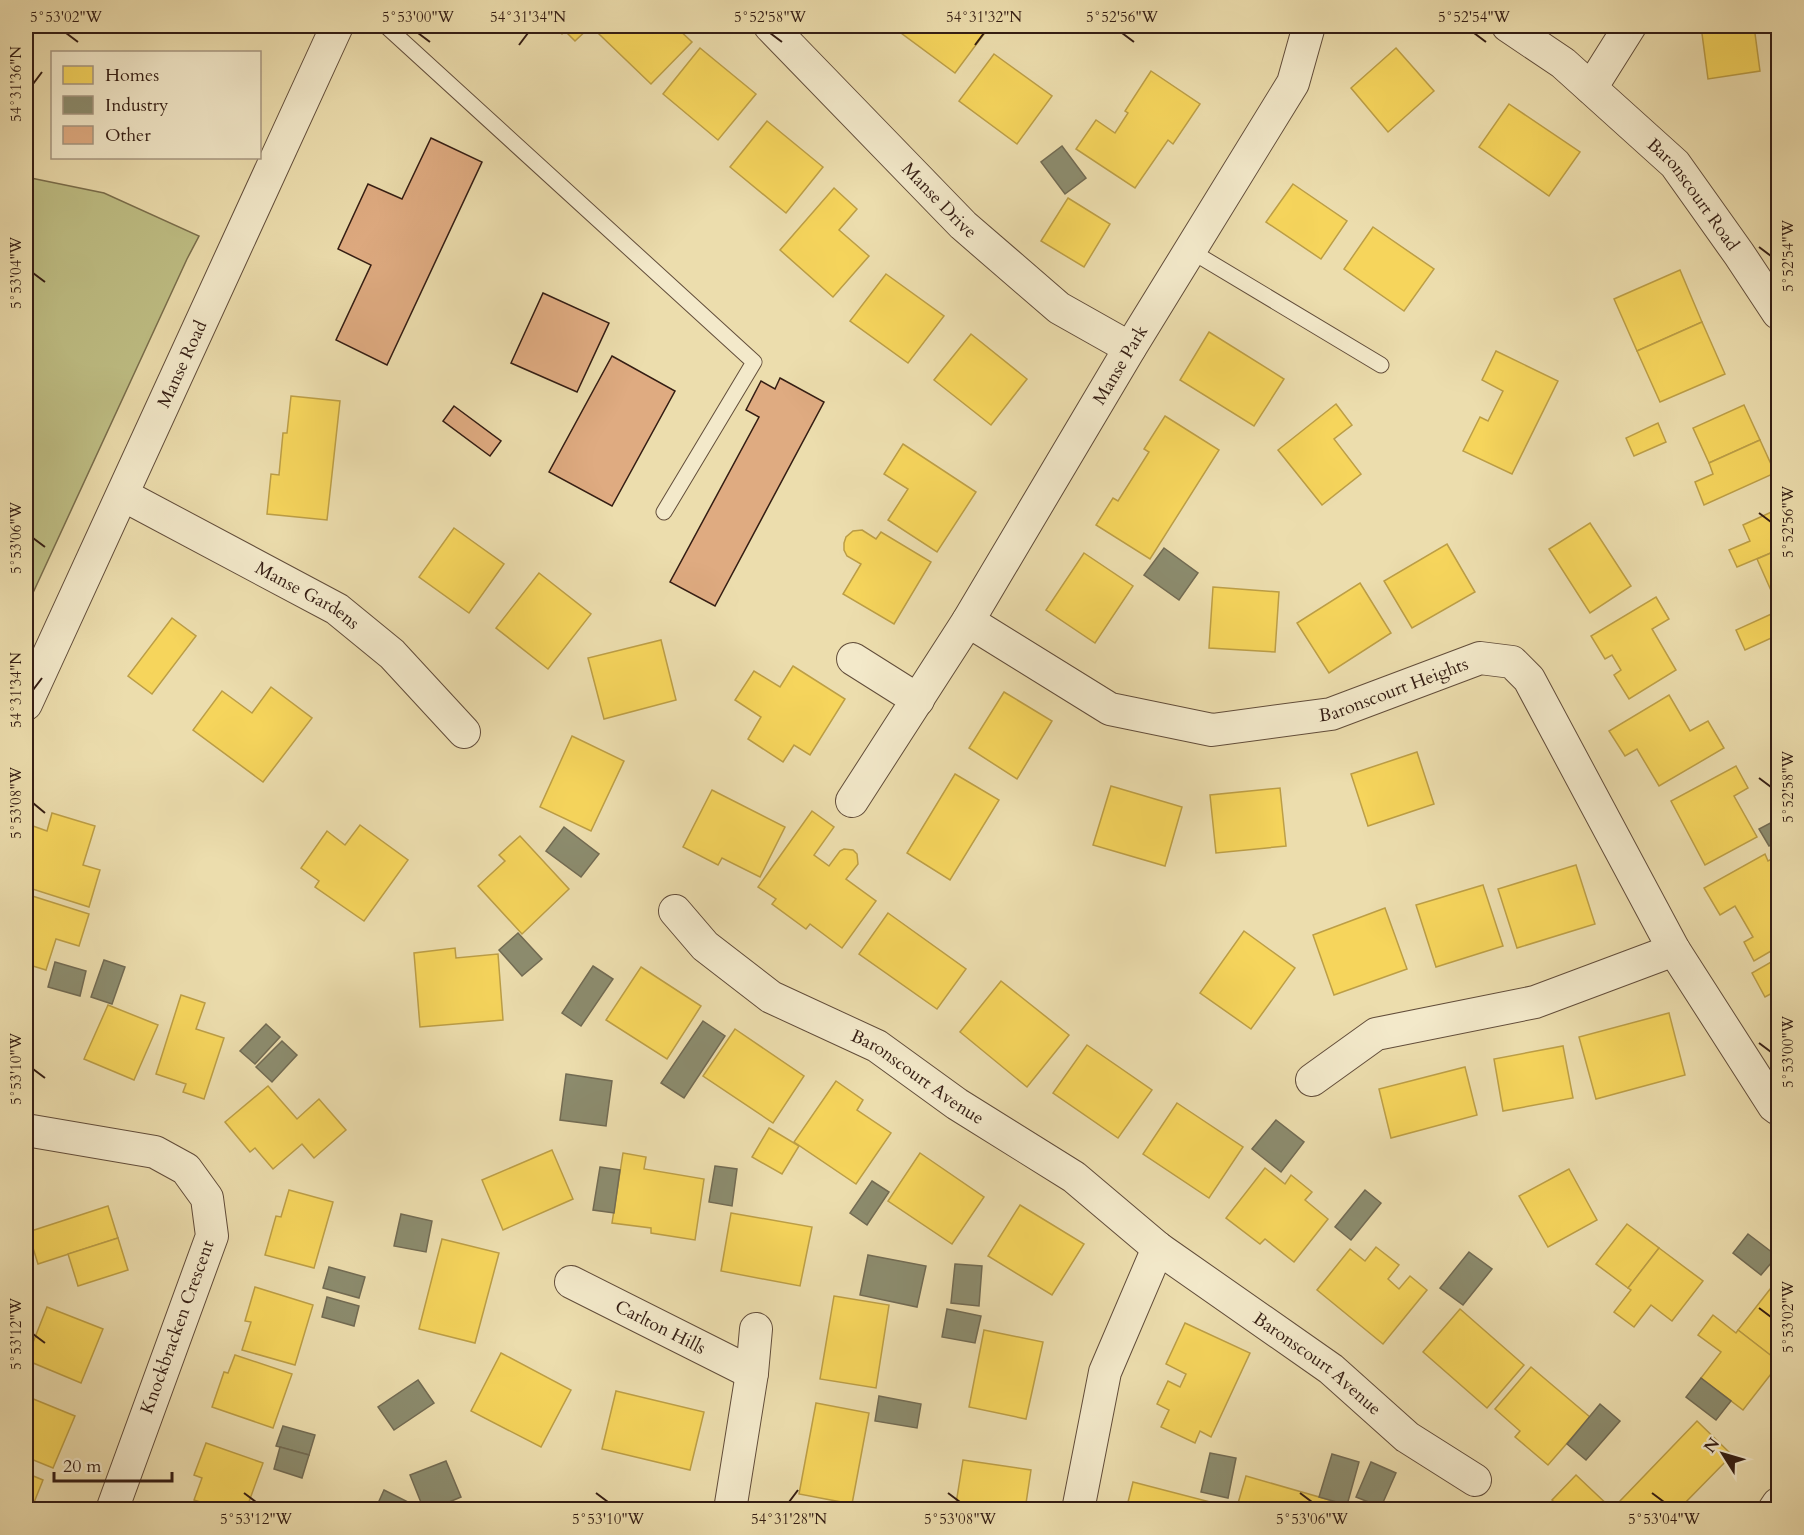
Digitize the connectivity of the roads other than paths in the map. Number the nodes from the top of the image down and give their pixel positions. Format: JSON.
{"nodes":[{"id":1,"x":337,"y":26,"type":"edge"},
{"id":2,"x":386,"y":26,"type":"edge"},
{"id":3,"x":771,"y":26,"type":"edge"},
{"id":4,"x":1309,"y":26,"type":"edge"},
{"id":5,"x":1508,"y":26,"type":"edge"},
{"id":6,"x":1630,"y":26,"type":"edge"},
{"id":7,"x":1591,"y":88,"type":"junction"},
{"id":8,"x":1191,"y":251,"type":"junction"},
{"id":9,"x":1779,"y":313,"type":"edge"},
{"id":10,"x":1130,"y":348,"type":"junction"},
{"id":11,"x":1381,"y":365,"type":"dead end"},
{"id":12,"x":123,"y":495,"type":"junction"},
{"id":13,"x":664,"y":512,"type":"dead end"},
{"id":14,"x":968,"y":621,"type":"junction"},
{"id":15,"x":853,"y":659,"type":"dead end"},
{"id":16,"x":918,"y":700,"type":"junction"},
{"id":17,"x":26,"y":704,"type":"edge"},
{"id":18,"x":464,"y":732,"type":"dead end"},
{"id":19,"x":852,"y":801,"type":"dead end"},
{"id":20,"x":675,"y":911,"type":"dead end"},
{"id":21,"x":1674,"y":950,"type":"junction"},
{"id":22,"x":1312,"y":1080,"type":"dead end"},
{"id":23,"x":1779,"y":1109,"type":"edge"},
{"id":24,"x":26,"y":1130,"type":"edge"},
{"id":25,"x":1158,"y":1248,"type":"junction"},
{"id":26,"x":571,"y":1282,"type":"dead end"},
{"id":27,"x":756,"y":1329,"type":"dead end"},
{"id":28,"x":752,"y":1373,"type":"junction"},
{"id":29,"x":1475,"y":1480,"type":"dead end"},
{"id":30,"x":1779,"y":1504,"type":"edge"},
{"id":31,"x":112,"y":1509,"type":"edge"},
{"id":32,"x":730,"y":1509,"type":"edge"},
{"id":33,"x":1078,"y":1509,"type":"edge"},
{"id":34,"x":1774,"y":1509,"type":"edge"}],
"edges":[{"from":1,"to":12,"type":"street","name":"Manse Road"},
{"from":2,"to":13,"type":"lane"},
{"from":3,"to":10,"type":"street","name":"Manse Drive"},
{"from":4,"to":8,"type":"street","name":"Manse Park"},
{"from":5,"to":7,"type":"street","name":"Baronscourt Road"},
{"from":6,"to":7,"type":"street"},
{"from":7,"to":9,"type":"street","name":"Baronscourt Road"},
{"from":8,"to":10,"type":"street","name":"Manse Park"},
{"from":8,"to":11,"type":"lane"},
{"from":10,"to":14,"type":"street","name":"Manse Park"},
{"from":12,"to":17,"type":"street","name":"Manse Road"},
{"from":12,"to":18,"type":"street","name":"Manse Gardens"},
{"from":14,"to":16,"type":"street","name":"Manse Park"},
{"from":14,"to":21,"type":"street","name":"Baronscourt Heights"},
{"from":15,"to":16,"type":"street"},
{"from":16,"to":19,"type":"street","name":"Manse Park"},
{"from":20,"to":25,"type":"street","name":"Baronscourt Avenue"},
{"from":21,"to":22,"type":"street"},
{"from":21,"to":23,"type":"street","name":"Baronscourt Heights"},
{"from":24,"to":31,"type":"street","name":"Knockbracken Crescent"},
{"from":25,"to":29,"type":"street","name":"Baronscourt Avenue"},
{"from":25,"to":33,"type":"street"},
{"from":26,"to":28,"type":"street","name":"Carlton Hills"},
{"from":27,"to":28,"type":"street"},
{"from":28,"to":32,"type":"street"},
{"from":30,"to":34,"type":"street"}]}
